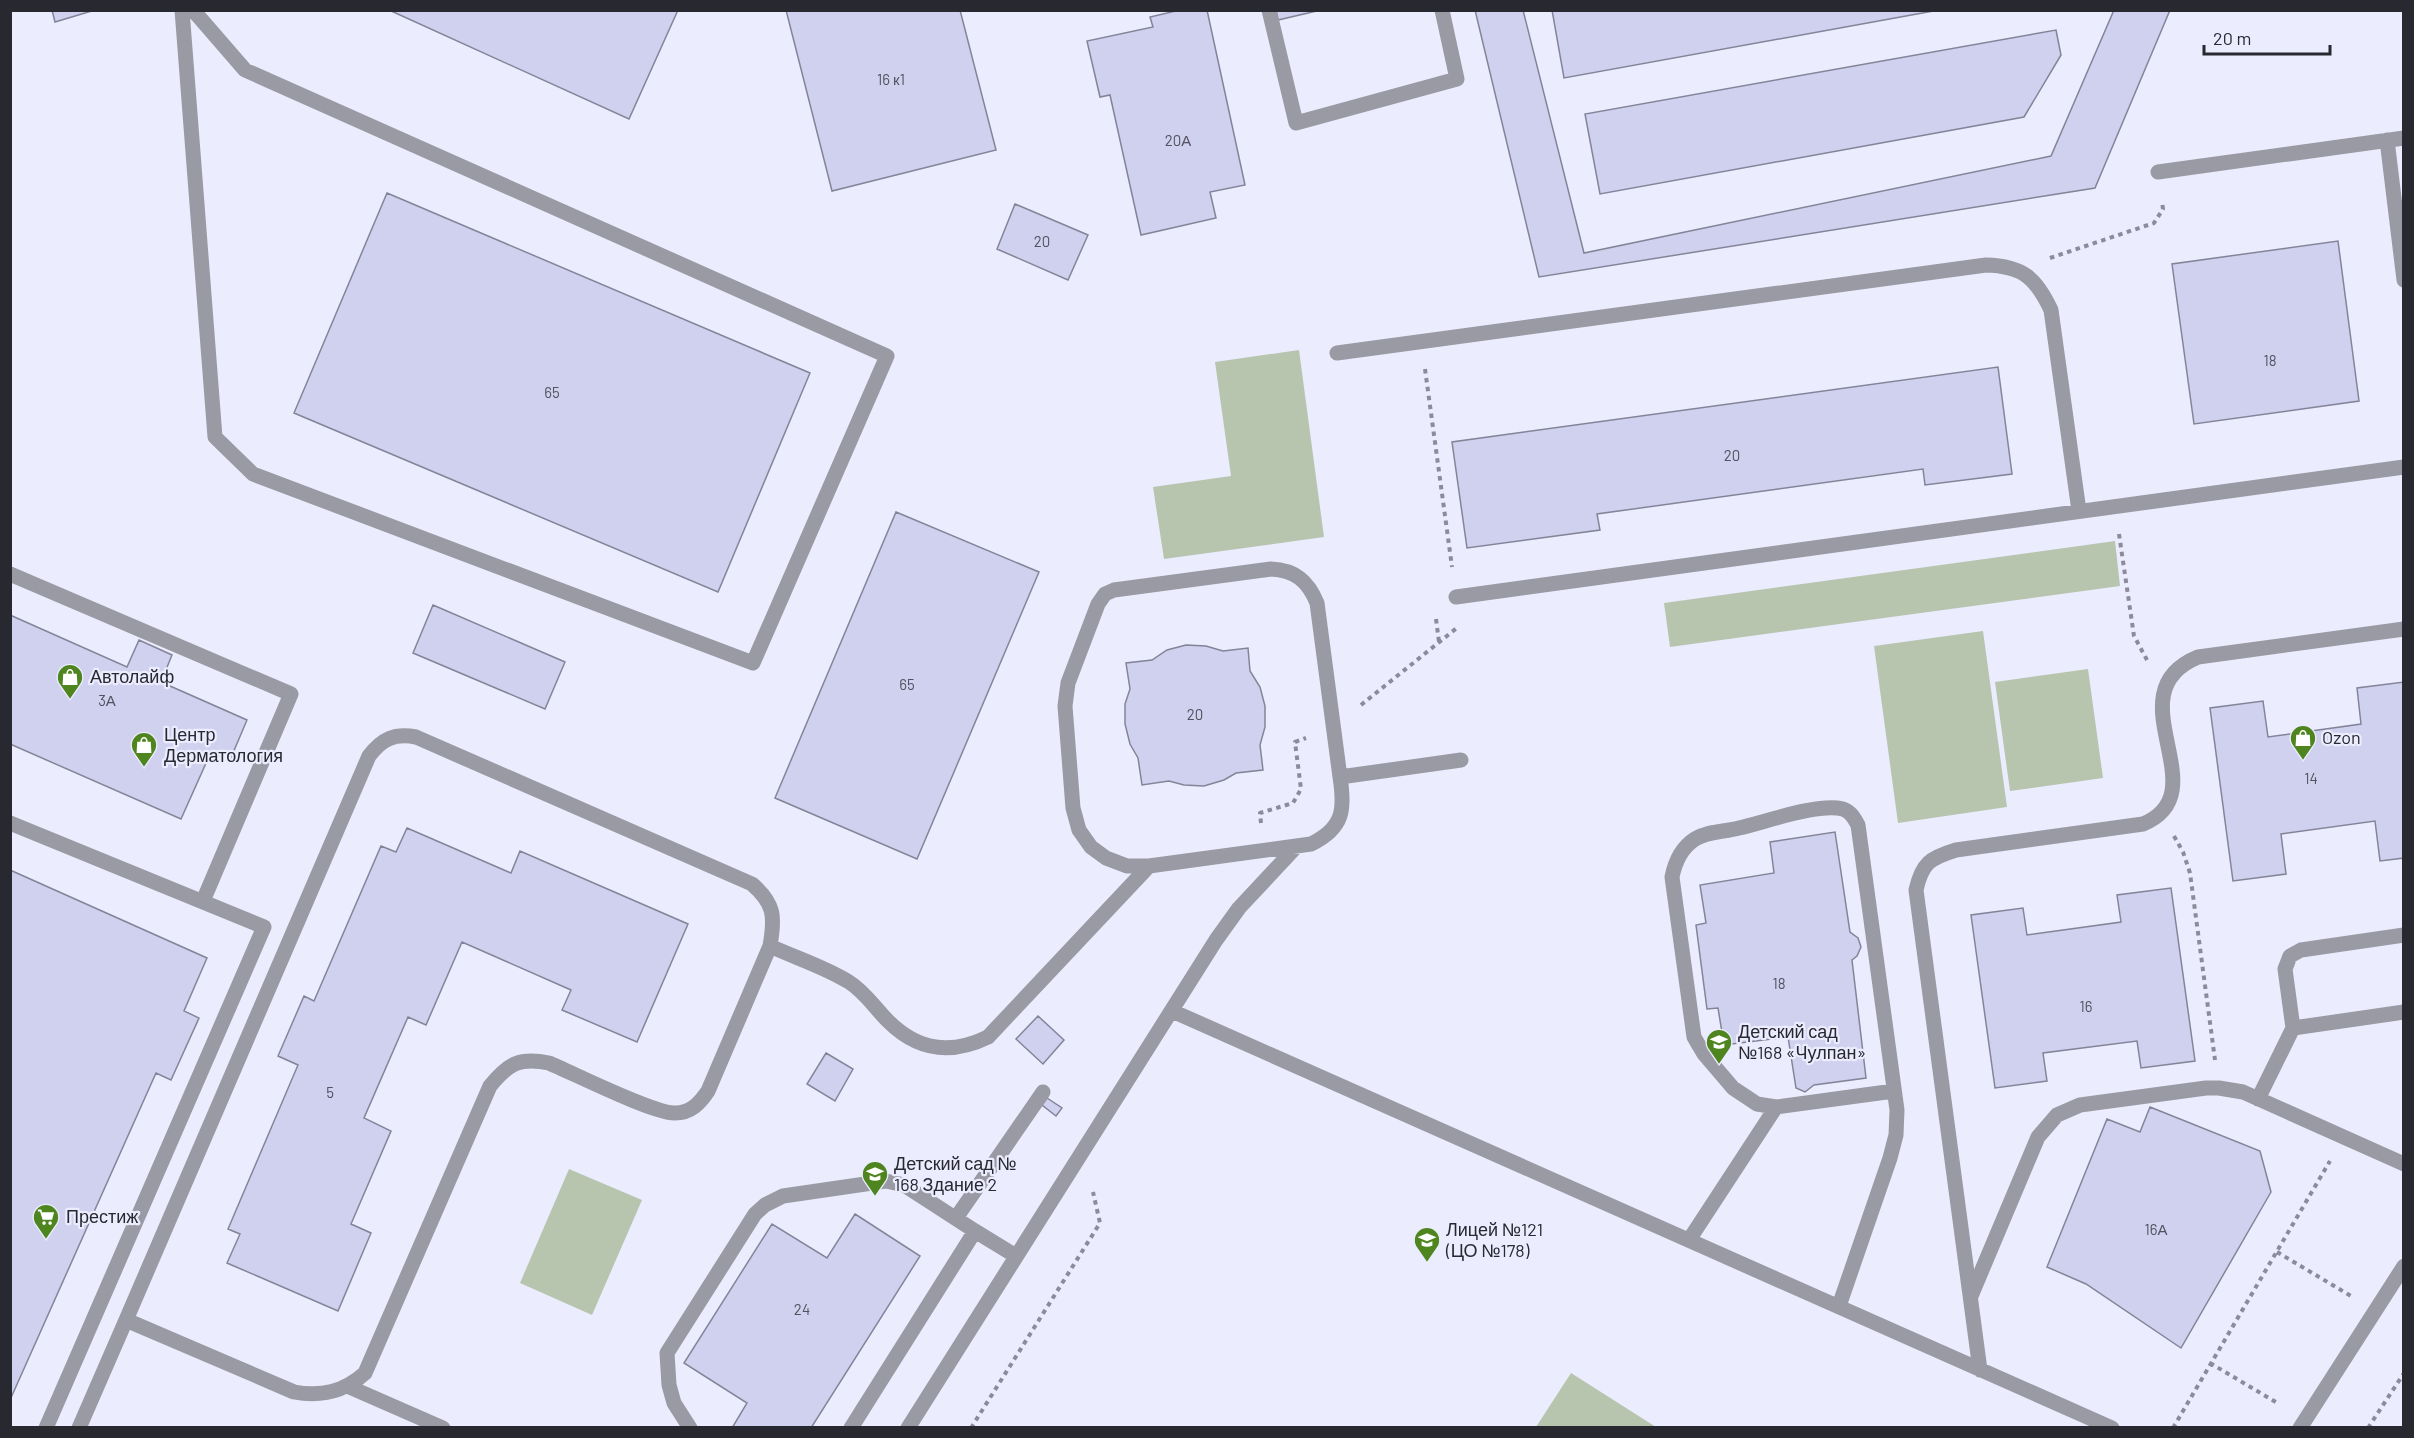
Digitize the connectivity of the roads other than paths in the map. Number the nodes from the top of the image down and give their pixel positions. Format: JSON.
{"nodes":[{"id":1,"x":182,"y":10,"type":"edge"},
{"id":2,"x":193,"y":10,"type":"edge"},
{"id":3,"x":1269,"y":10,"type":"edge"},
{"id":4,"x":1442,"y":10,"type":"edge"},
{"id":5,"x":2403,"y":138,"type":"edge"},
{"id":6,"x":2387,"y":140,"type":"junction"},
{"id":7,"x":2158,"y":172,"type":"road end"},
{"id":8,"x":2403,"y":280,"type":"edge"},
{"id":9,"x":1337,"y":353,"type":"dead end"},
{"id":10,"x":2403,"y":467,"type":"edge"},
{"id":11,"x":2079,"y":511,"type":"junction"},
{"id":12,"x":10,"y":574,"type":"edge"},
{"id":13,"x":1456,"y":597,"type":"road end"},
{"id":14,"x":2403,"y":629,"type":"edge"},
{"id":15,"x":1461,"y":760,"type":"dead end"},
{"id":16,"x":1340,"y":777,"type":"junction"},
{"id":17,"x":10,"y":823,"type":"edge"},
{"id":18,"x":1297,"y":846,"type":"junction"},
{"id":19,"x":1149,"y":866,"type":"junction"},
{"id":20,"x":203,"y":901,"type":"junction"},
{"id":21,"x":2403,"y":935,"type":"edge"},
{"id":22,"x":770,"y":946,"type":"junction"},
{"id":23,"x":1172,"y":1011,"type":"junction"},
{"id":24,"x":2403,"y":1012,"type":"edge"},
{"id":25,"x":2293,"y":1028,"type":"junction"},
{"id":26,"x":1894,"y":1091,"type":"junction"},
{"id":27,"x":1043,"y":1092,"type":"dead end"},
{"id":28,"x":2258,"y":1099,"type":"junction"},
{"id":29,"x":1776,"y":1107,"type":"junction"},
{"id":30,"x":2403,"y":1164,"type":"edge"},
{"id":31,"x":956,"y":1218,"type":"junction"},
{"id":32,"x":975,"y":1230,"type":"junction"},
{"id":33,"x":1689,"y":1240,"type":"junction"},
{"id":34,"x":1016,"y":1256,"type":"junction"},
{"id":35,"x":2403,"y":1266,"type":"edge"},
{"id":36,"x":1971,"y":1296,"type":"junction"},
{"id":37,"x":1839,"y":1306,"type":"junction"},
{"id":38,"x":126,"y":1320,"type":"junction"},
{"id":39,"x":1980,"y":1370,"type":"junction"},
{"id":40,"x":347,"y":1386,"type":"junction"},
{"id":41,"x":2302,"y":1423,"type":"edge"},
{"id":42,"x":46,"y":1428,"type":"edge"},
{"id":43,"x":79,"y":1428,"type":"edge"},
{"id":44,"x":443,"y":1428,"type":"edge"},
{"id":45,"x":690,"y":1428,"type":"edge"},
{"id":46,"x":851,"y":1428,"type":"edge"},
{"id":47,"x":908,"y":1428,"type":"edge"},
{"id":48,"x":2112,"y":1428,"type":"edge"}],
"edges":[{"from":1,"to":2,"type":"lane"},
{"from":3,"to":4,"type":"lane"},
{"from":5,"to":6,"type":"lane"},
{"from":6,"to":7,"type":"lane"},
{"from":6,"to":8,"type":"lane"},
{"from":9,"to":11,"type":"lane"},
{"from":10,"to":11,"type":"lane"},
{"from":11,"to":13,"type":"lane"},
{"from":12,"to":20,"type":"lane"},
{"from":14,"to":36,"type":"lane"},
{"from":15,"to":16,"type":"lane"},
{"from":16,"to":18,"type":"lane"},
{"from":16,"to":19,"type":"lane"},
{"from":17,"to":20,"type":"lane"},
{"from":18,"to":19,"type":"lane"},
{"from":18,"to":23,"type":"lane"},
{"from":19,"to":22,"type":"lane"},
{"from":20,"to":42,"type":"lane"},
{"from":21,"to":25,"type":"lane"},
{"from":22,"to":38,"type":"lane"},
{"from":22,"to":40,"type":"lane"},
{"from":23,"to":33,"type":"lane"},
{"from":23,"to":34,"type":"lane"},
{"from":24,"to":25,"type":"lane"},
{"from":25,"to":28,"type":"lane"},
{"from":26,"to":29,"type":"lane"},
{"from":26,"to":29,"type":"lane"},
{"from":26,"to":37,"type":"lane"},
{"from":27,"to":31,"type":"lane"},
{"from":28,"to":30,"type":"lane"},
{"from":28,"to":36,"type":"lane"},
{"from":29,"to":33,"type":"lane"},
{"from":31,"to":32,"type":"lane"},
{"from":31,"to":45,"type":"lane"},
{"from":32,"to":34,"type":"lane"},
{"from":32,"to":46,"type":"lane"},
{"from":33,"to":37,"type":"lane"},
{"from":34,"to":47,"type":"lane"},
{"from":35,"to":41,"type":"lane"},
{"from":36,"to":39,"type":"lane"},
{"from":37,"to":39,"type":"lane"},
{"from":38,"to":40,"type":"lane"},
{"from":38,"to":43,"type":"lane"},
{"from":39,"to":48,"type":"lane"},
{"from":40,"to":44,"type":"lane"}]}
